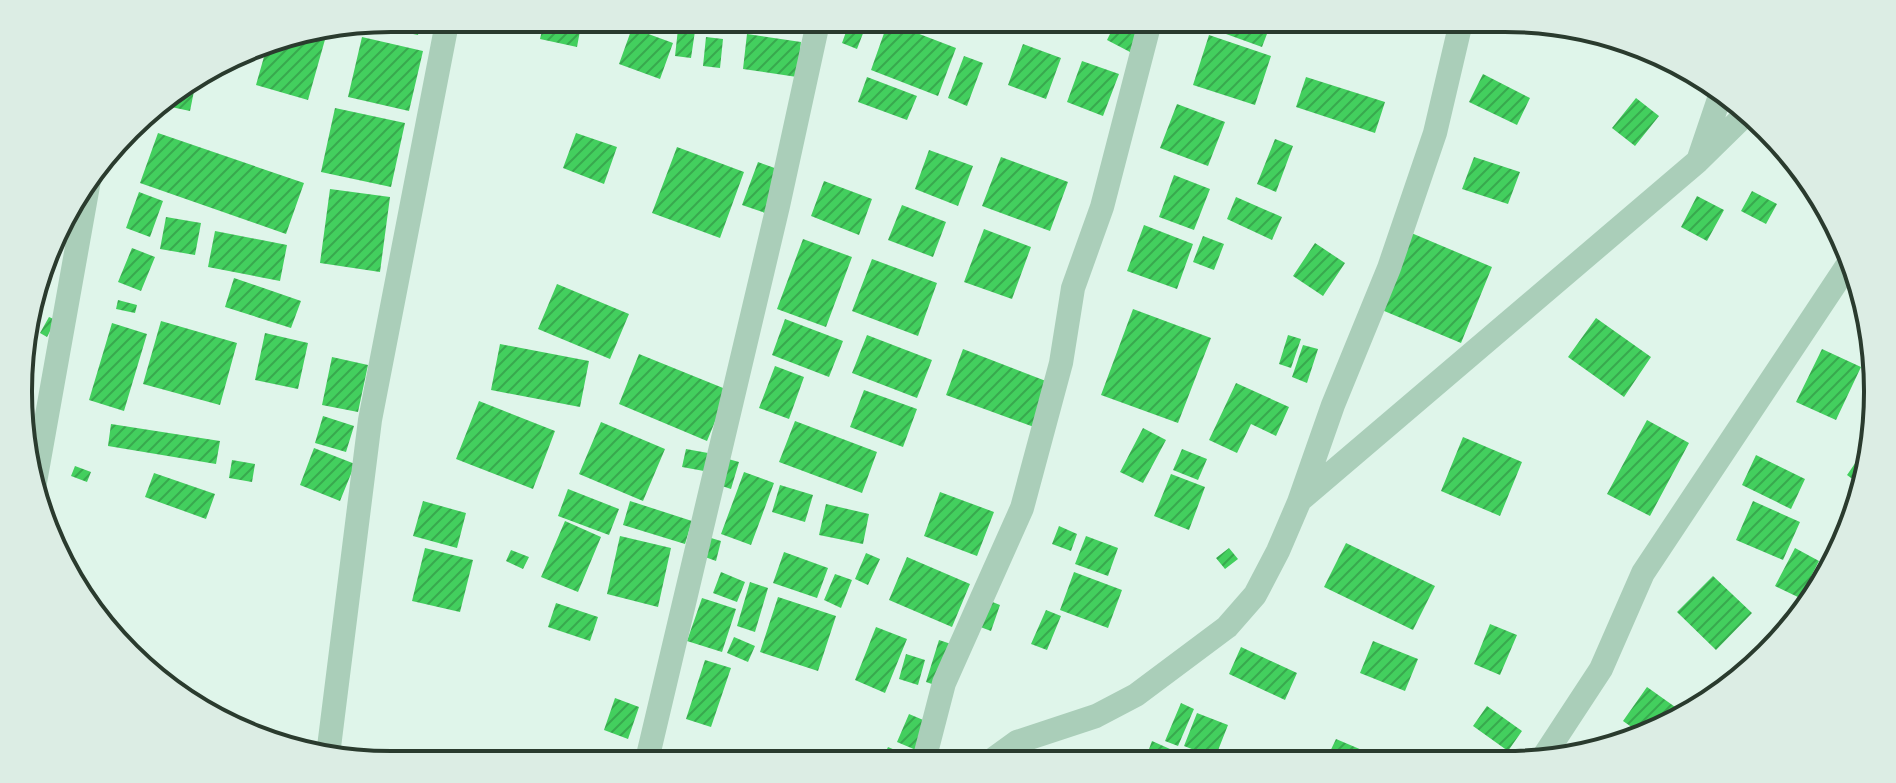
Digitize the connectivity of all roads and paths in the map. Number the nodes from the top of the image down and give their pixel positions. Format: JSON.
{"nodes":[{"id":1,"x":445,"y":32,"type":"edge"},
{"id":2,"x":816,"y":32,"type":"edge"},
{"id":3,"x":1147,"y":32,"type":"edge"},
{"id":4,"x":1459,"y":32,"type":"edge"},
{"id":5,"x":1718,"y":102,"type":"edge"},
{"id":6,"x":1740,"y":120,"type":"edge"},
{"id":7,"x":1698,"y":161,"type":"junction"},
{"id":8,"x":85,"y":205,"type":"edge"},
{"id":9,"x":1843,"y":271,"type":"edge"},
{"id":10,"x":39,"y":461,"type":"edge"},
{"id":11,"x":1299,"y":502,"type":"junction"},
{"id":12,"x":329,"y":745,"type":"edge"},
{"id":13,"x":1549,"y":748,"type":"edge"},
{"id":14,"x":649,"y":751,"type":"edge"},
{"id":15,"x":926,"y":751,"type":"edge"},
{"id":16,"x":1005,"y":751,"type":"edge"}],
"edges":[{"from":1,"to":12,"type":"street"},
{"from":2,"to":14,"type":"street"},
{"from":3,"to":15,"type":"street"},
{"from":4,"to":11,"type":"street"},
{"from":5,"to":7,"type":"street"},
{"from":6,"to":7,"type":"street"},
{"from":7,"to":11,"type":"street"},
{"from":8,"to":10,"type":"street"},
{"from":9,"to":13,"type":"street"},
{"from":11,"to":16,"type":"street"}]}
